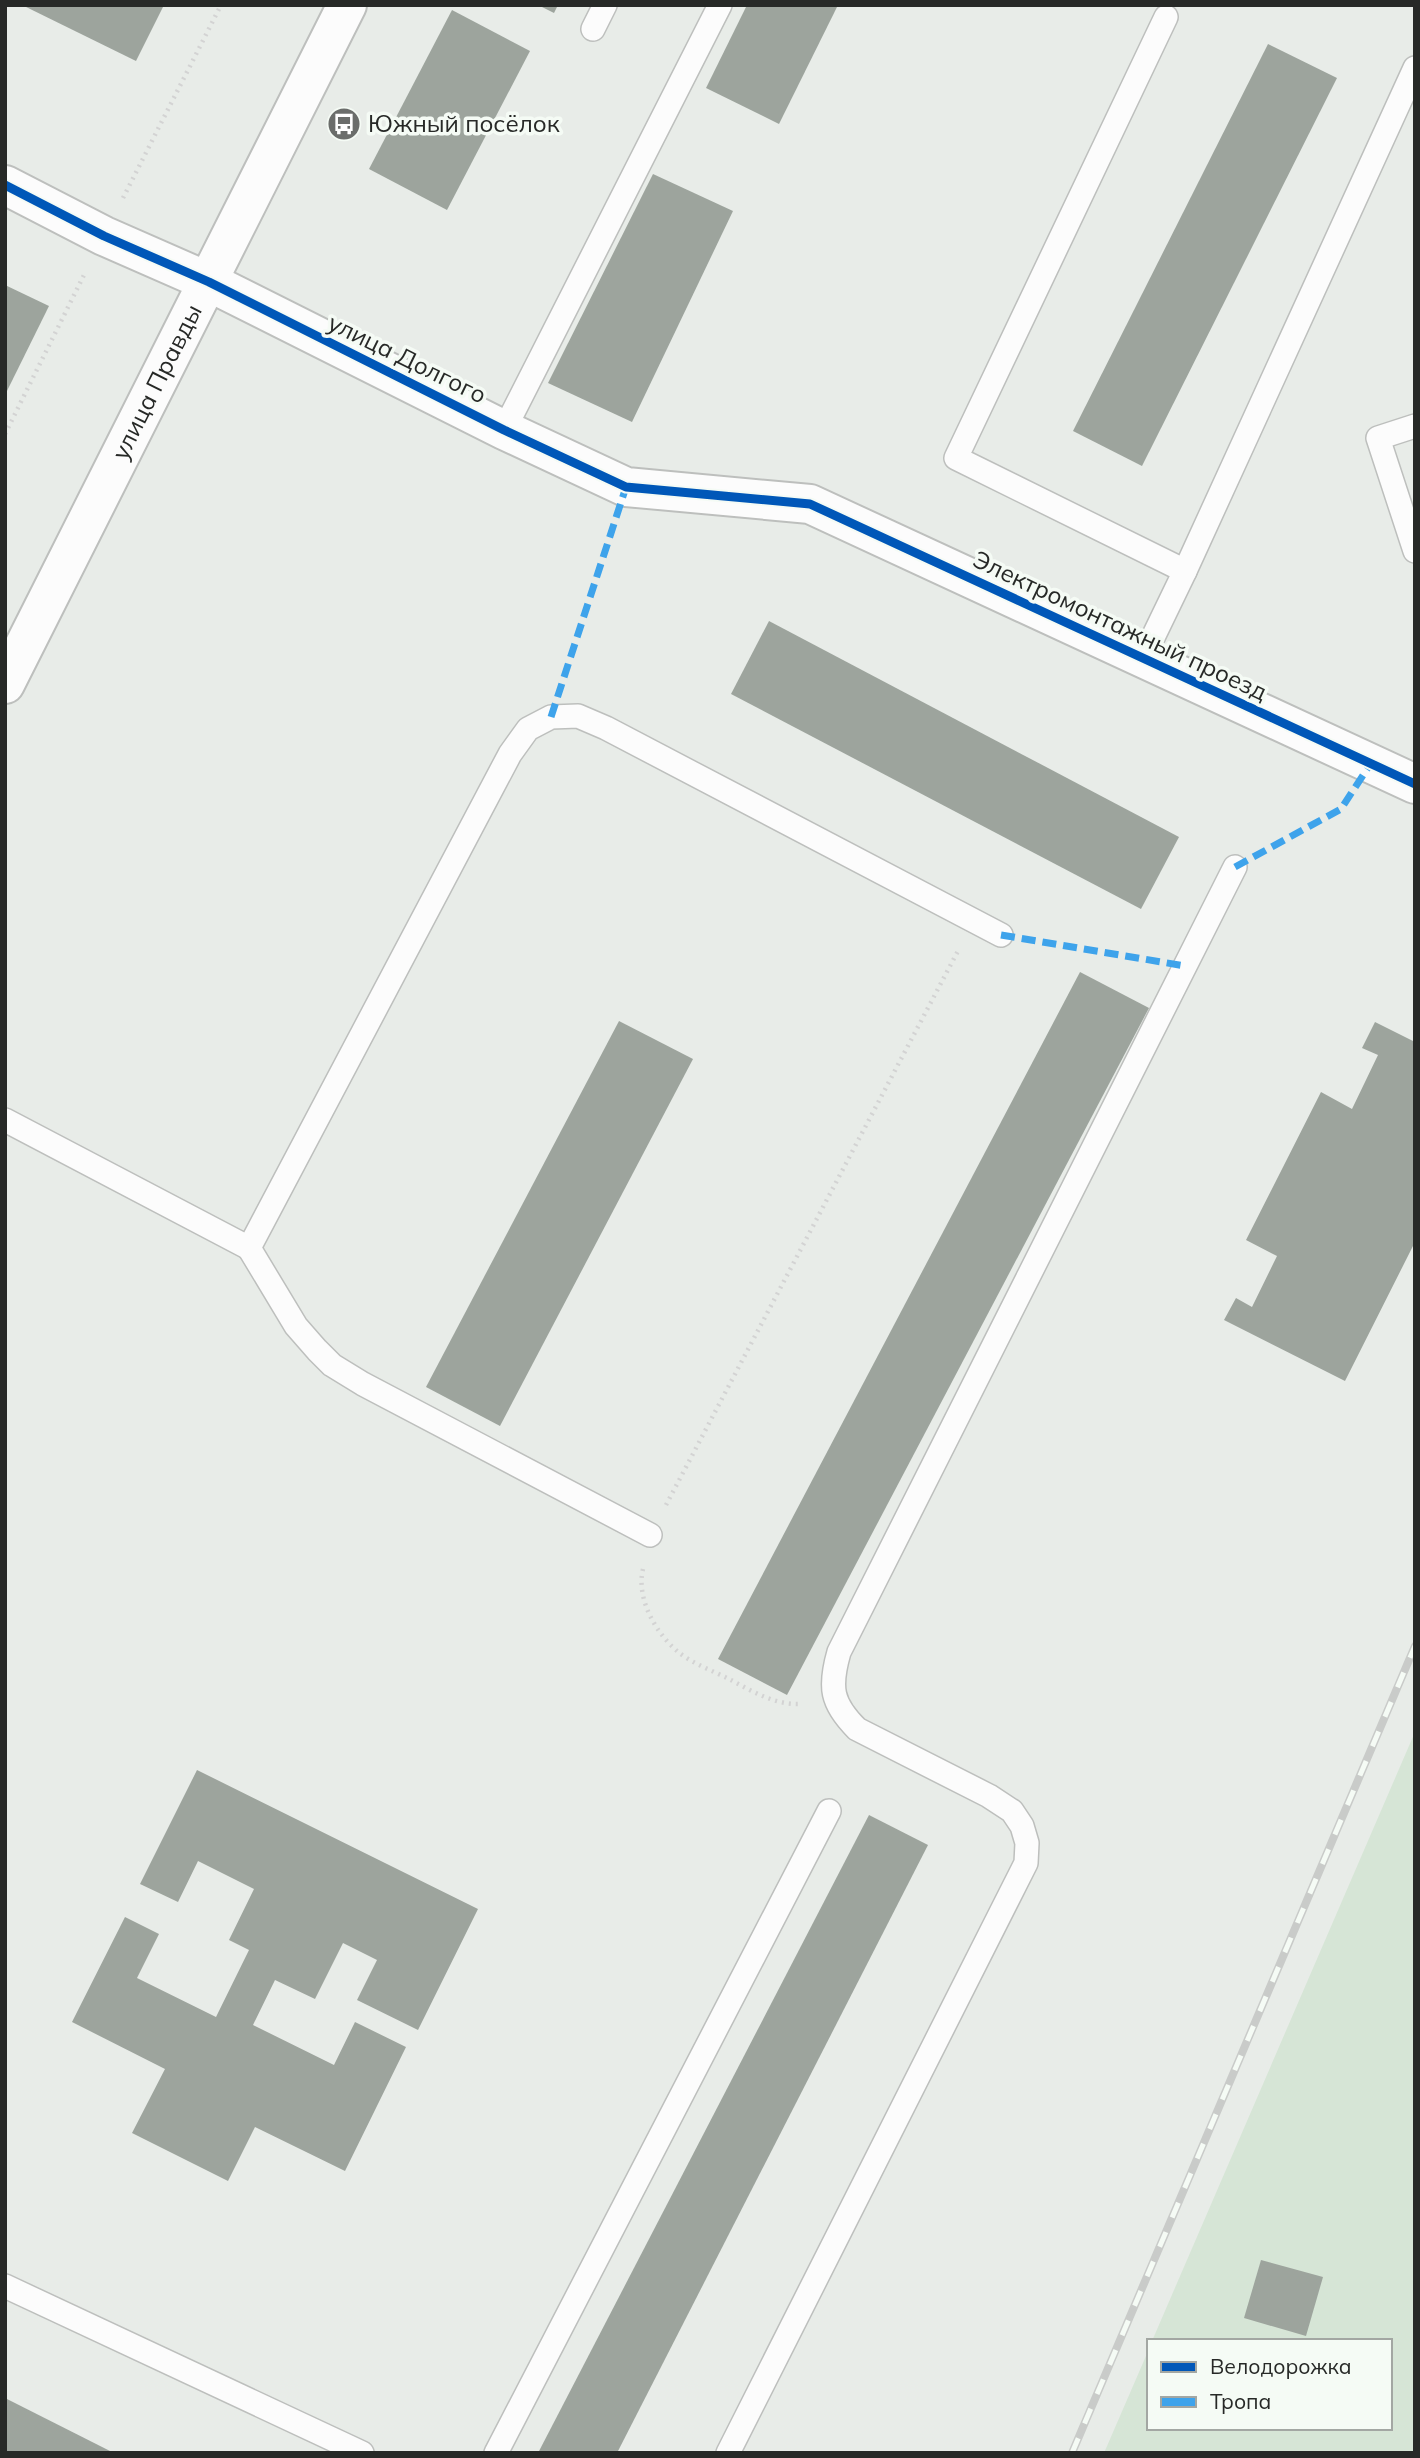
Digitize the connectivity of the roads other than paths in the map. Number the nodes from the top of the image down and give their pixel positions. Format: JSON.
{"nodes":[{"id":1,"x":347,"y":5,"type":"edge"},
{"id":2,"x":605,"y":5,"type":"edge"},
{"id":3,"x":720,"y":5,"type":"edge"},
{"id":4,"x":1166,"y":17,"type":"dead end"},
{"id":5,"x":593,"y":29,"type":"dead end"},
{"id":6,"x":1415,"y":68,"type":"edge"},
{"id":7,"x":5,"y":185,"type":"edge"},
{"id":8,"x":209,"y":282,"type":"junction"},
{"id":9,"x":1415,"y":426,"type":"edge"},
{"id":10,"x":505,"y":430,"type":"junction"},
{"id":11,"x":810,"y":504,"type":"joint"},
{"id":12,"x":1415,"y":551,"type":"edge"},
{"id":13,"x":1185,"y":571,"type":"junction"},
{"id":14,"x":1143,"y":658,"type":"junction"},
{"id":15,"x":5,"y":684,"type":"edge"},
{"id":16,"x":1415,"y":783,"type":"edge"},
{"id":17,"x":1235,"y":867,"type":"dead end"},
{"id":18,"x":1001,"y":935,"type":"dead end"},
{"id":19,"x":5,"y":1120,"type":"edge"},
{"id":20,"x":249,"y":1248,"type":"junction"},
{"id":21,"x":650,"y":1535,"type":"road end"},
{"id":22,"x":830,"y":1811,"type":"dead end"},
{"id":23,"x":5,"y":2286,"type":"edge"},
{"id":24,"x":362,"y":2453,"type":"edge"},
{"id":25,"x":496,"y":2453,"type":"edge"},
{"id":26,"x":728,"y":2453,"type":"edge"}],
"edges":[{"from":1,"to":8,"type":"street","name":"улица Правды"},
{"from":2,"to":5,"type":"lane"},
{"from":3,"to":10,"type":"lane"},
{"from":4,"to":13,"type":"lane"},
{"from":6,"to":13,"type":"lane"},
{"from":7,"to":8,"type":"street","name":"улица Долгого"},
{"from":8,"to":10,"type":"street","name":"улица Долгого"},
{"from":8,"to":15,"type":"street","name":"улица Правды"},
{"from":9,"to":12,"type":"lane"},
{"from":10,"to":11,"type":"street","name":"улица Долгого"},
{"from":11,"to":14,"type":"street","name":"Электромонтажный проезд"},
{"from":13,"to":14,"type":"lane"},
{"from":14,"to":16,"type":"street","name":"Электромонтажный проезд"},
{"from":17,"to":26,"type":"lane"},
{"from":18,"to":20,"type":"lane"},
{"from":19,"to":20,"type":"lane"},
{"from":20,"to":21,"type":"lane"},
{"from":22,"to":25,"type":"lane"},
{"from":23,"to":24,"type":"lane"}]}
